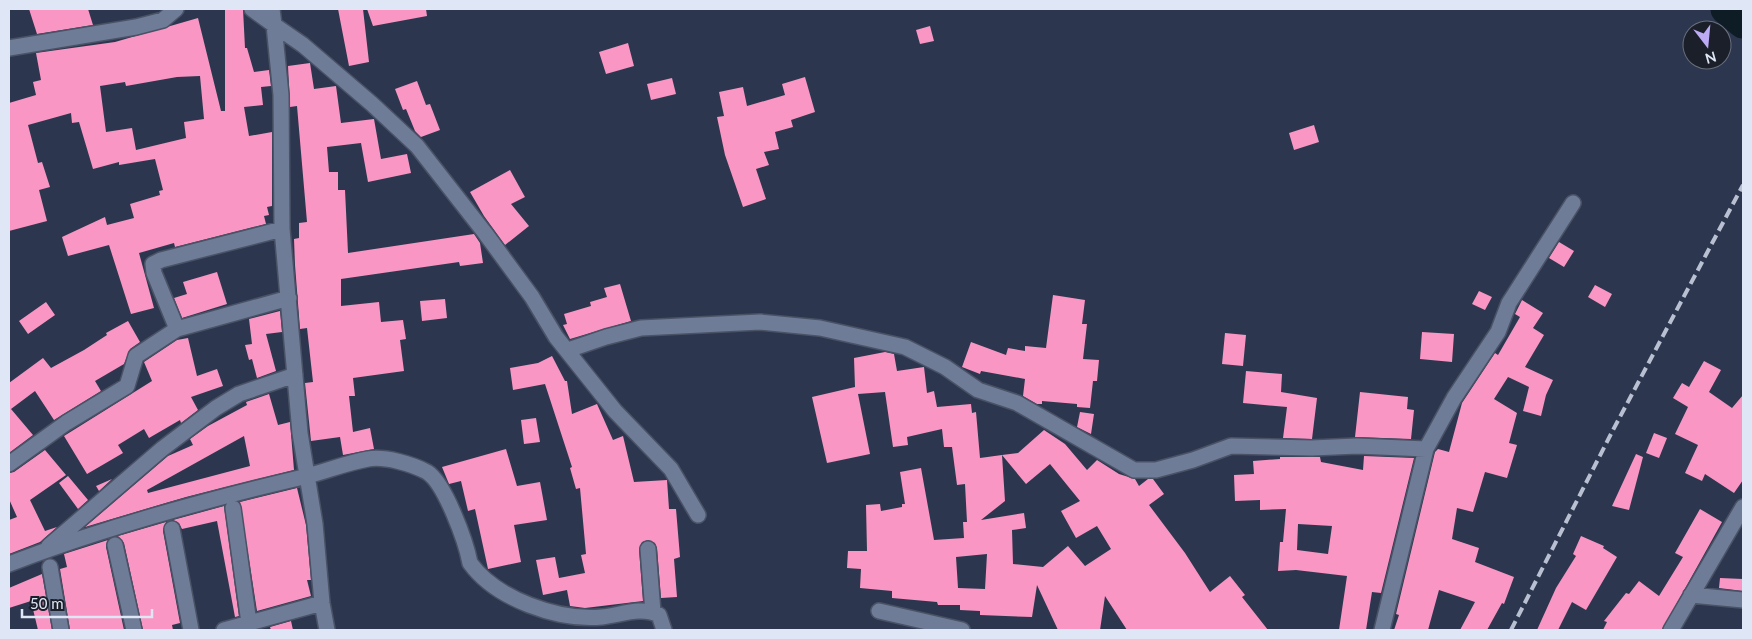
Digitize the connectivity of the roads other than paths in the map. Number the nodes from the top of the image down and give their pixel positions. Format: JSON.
{"nodes":[{"id":1,"x":176,"y":9,"type":"edge"},
{"id":2,"x":252,"y":9,"type":"edge"},
{"id":3,"x":272,"y":9,"type":"edge"},
{"id":4,"x":274,"y":25,"type":"junction"},
{"id":5,"x":9,"y":48,"type":"edge"},
{"id":6,"x":1573,"y":203,"type":"dead end"},
{"id":7,"x":282,"y":229,"type":"junction"},
{"id":8,"x":289,"y":298,"type":"junction"},
{"id":9,"x":177,"y":329,"type":"junction"},
{"id":10,"x":568,"y":350,"type":"junction"},
{"id":11,"x":295,"y":375,"type":"junction"},
{"id":12,"x":1426,"y":449,"type":"junction"},
{"id":13,"x":9,"y":464,"type":"edge"},
{"id":14,"x":308,"y":476,"type":"junction"},
{"id":15,"x":1743,"y":507,"type":"edge"},
{"id":16,"x":233,"y":508,"type":"dead end"},
{"id":17,"x":698,"y":515,"type":"dead end"},
{"id":18,"x":172,"y":529,"type":"dead end"},
{"id":19,"x":116,"y":545,"type":"dead end"},
{"id":20,"x":648,"y":549,"type":"dead end"},
{"id":21,"x":44,"y":550,"type":"junction"},
{"id":22,"x":9,"y":564,"type":"edge"},
{"id":23,"x":50,"y":567,"type":"dead end"},
{"id":24,"x":1691,"y":596,"type":"junction"},
{"id":25,"x":1743,"y":600,"type":"edge"},
{"id":26,"x":322,"y":603,"type":"junction"},
{"id":27,"x":879,"y":611,"type":"dead end"},
{"id":28,"x":653,"y":612,"type":"junction"},
{"id":29,"x":249,"y":623,"type":"junction"},
{"id":30,"x":62,"y":630,"type":"edge"},
{"id":31,"x":134,"y":630,"type":"edge"},
{"id":32,"x":191,"y":630,"type":"edge"},
{"id":33,"x":224,"y":630,"type":"edge"},
{"id":34,"x":327,"y":630,"type":"edge"},
{"id":35,"x":664,"y":630,"type":"edge"},
{"id":36,"x":962,"y":630,"type":"edge"},
{"id":37,"x":1382,"y":630,"type":"edge"},
{"id":38,"x":1671,"y":630,"type":"edge"}],
"edges":[{"from":1,"to":5,"type":"street"},
{"from":2,"to":4,"type":"street"},
{"from":3,"to":4,"type":"street"},
{"from":4,"to":7,"type":"street"},
{"from":4,"to":10,"type":"street"},
{"from":6,"to":12,"type":"street"},
{"from":7,"to":8,"type":"street"},
{"from":7,"to":9,"type":"street"},
{"from":8,"to":9,"type":"street"},
{"from":8,"to":11,"type":"street"},
{"from":9,"to":13,"type":"street"},
{"from":10,"to":12,"type":"street"},
{"from":10,"to":17,"type":"street"},
{"from":11,"to":14,"type":"street"},
{"from":11,"to":21,"type":"street"},
{"from":12,"to":37,"type":"street"},
{"from":14,"to":21,"type":"street"},
{"from":14,"to":26,"type":"street"},
{"from":14,"to":28,"type":"street"},
{"from":15,"to":24,"type":"street"},
{"from":16,"to":29,"type":"street"},
{"from":18,"to":32,"type":"street"},
{"from":19,"to":31,"type":"street"},
{"from":20,"to":28,"type":"street"},
{"from":21,"to":22,"type":"street"},
{"from":23,"to":30,"type":"street"},
{"from":24,"to":25,"type":"street"},
{"from":24,"to":38,"type":"street"},
{"from":26,"to":29,"type":"street"},
{"from":26,"to":34,"type":"street"},
{"from":27,"to":36,"type":"street"},
{"from":28,"to":35,"type":"street"},
{"from":29,"to":33,"type":"street"}]}
